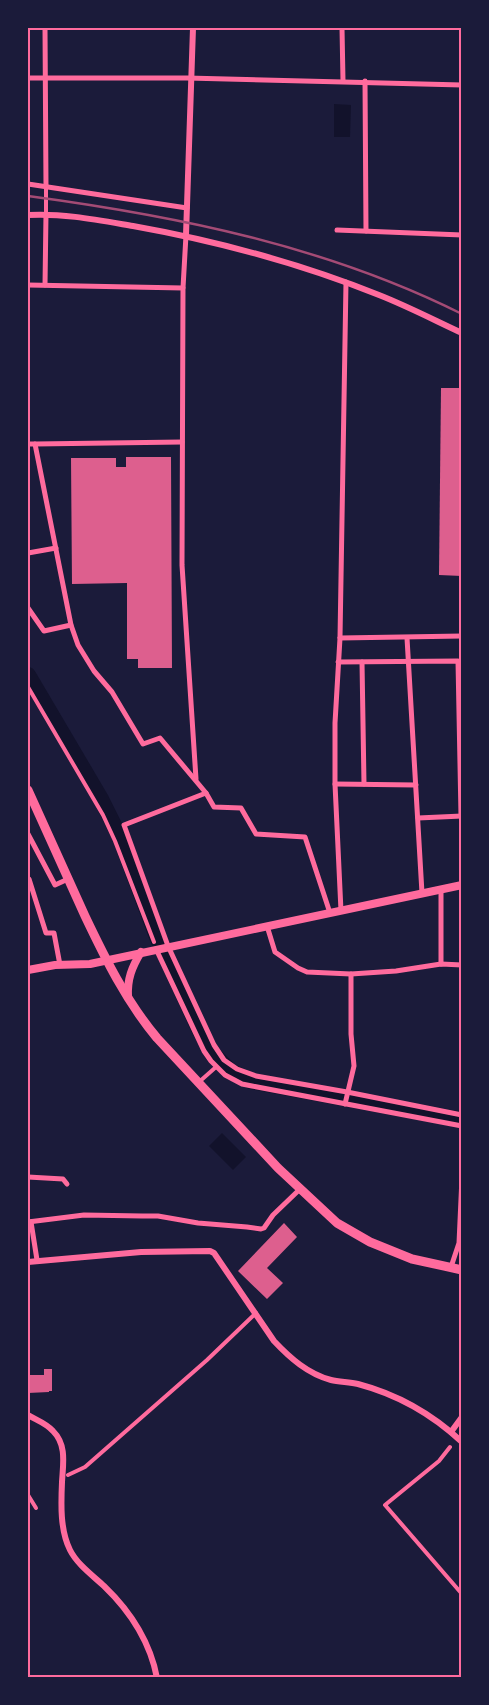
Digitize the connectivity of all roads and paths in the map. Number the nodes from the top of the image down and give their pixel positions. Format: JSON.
{"nodes":[{"id":1,"x":45,"y":28,"type":"edge"},
{"id":2,"x":193,"y":28,"type":"edge"},
{"id":3,"x":342,"y":28,"type":"edge"},
{"id":4,"x":28,"y":78,"type":"edge"},
{"id":5,"x":46,"y":78,"type":"junction"},
{"id":6,"x":192,"y":78,"type":"junction"},
{"id":7,"x":343,"y":81,"type":"junction"},
{"id":8,"x":365,"y":82,"type":"junction"},
{"id":9,"x":462,"y":85,"type":"edge"},
{"id":10,"x":28,"y":184,"type":"edge"},
{"id":11,"x":46,"y":187,"type":"junction"},
{"id":12,"x":187,"y":208,"type":"junction"},
{"id":13,"x":46,"y":214,"type":"junction"},
{"id":14,"x":28,"y":215,"type":"edge"},
{"id":15,"x":336,"y":230,"type":"dead end"},
{"id":16,"x":366,"y":231,"type":"junction"},
{"id":17,"x":186,"y":235,"type":"junction"},
{"id":18,"x":462,"y":235,"type":"edge"},
{"id":19,"x":346,"y":282,"type":"junction"},
{"id":20,"x":28,"y":285,"type":"edge"},
{"id":21,"x":45,"y":285,"type":"junction"},
{"id":22,"x":183,"y":288,"type":"junction"},
{"id":23,"x":462,"y":333,"type":"edge"},
{"id":24,"x":182,"y":442,"type":"junction"},
{"id":25,"x":28,"y":444,"type":"edge"},
{"id":26,"x":35,"y":444,"type":"junction"},
{"id":27,"x":56,"y":548,"type":"junction"},
{"id":28,"x":28,"y":553,"type":"edge"},
{"id":29,"x":28,"y":608,"type":"edge"},
{"id":30,"x":71,"y":625,"type":"junction"},
{"id":31,"x":462,"y":636,"type":"edge"},
{"id":32,"x":340,"y":638,"type":"junction"},
{"id":33,"x":407,"y":638,"type":"junction"},
{"id":34,"x":338,"y":662,"type":"junction"},
{"id":35,"x":362,"y":662,"type":"junction"},
{"id":36,"x":408,"y":662,"type":"junction"},
{"id":37,"x":28,"y":687,"type":"edge"},
{"id":38,"x":196,"y":780,"type":"junction"},
{"id":39,"x":335,"y":784,"type":"junction"},
{"id":40,"x":364,"y":784,"type":"junction"},
{"id":41,"x":416,"y":785,"type":"junction"},
{"id":42,"x":28,"y":790,"type":"edge"},
{"id":43,"x":206,"y":793,"type":"junction"},
{"id":44,"x":461,"y":816,"type":"edge"},
{"id":45,"x":418,"y":818,"type":"junction"},
{"id":46,"x":28,"y":834,"type":"edge"},
{"id":47,"x":28,"y":879,"type":"edge"},
{"id":48,"x":68,"y":879,"type":"junction"},
{"id":49,"x":462,"y":885,"type":"edge"},
{"id":50,"x":441,"y":889,"type":"junction"},
{"id":51,"x":422,"y":893,"type":"junction"},
{"id":52,"x":341,"y":911,"type":"junction"},
{"id":53,"x":330,"y":913,"type":"junction"},
{"id":54,"x":267,"y":926,"type":"junction"},
{"id":55,"x":155,"y":946,"type":"junction"},
{"id":56,"x":168,"y":946,"type":"junction"},
{"id":57,"x":141,"y":952,"type":"junction"},
{"id":58,"x":107,"y":960,"type":"junction"},
{"id":59,"x":441,"y":964,"type":"junction"},
{"id":60,"x":60,"y":965,"type":"junction"},
{"id":61,"x":462,"y":965,"type":"edge"},
{"id":62,"x":28,"y":970,"type":"edge"},
{"id":63,"x":351,"y":974,"type":"junction"},
{"id":64,"x":128,"y":998,"type":"junction"},
{"id":65,"x":216,"y":1067,"type":"junction"},
{"id":66,"x":199,"y":1082,"type":"junction"},
{"id":67,"x":348,"y":1092,"type":"junction"},
{"id":68,"x":345,"y":1104,"type":"junction"},
{"id":69,"x":462,"y":1115,"type":"edge"},
{"id":70,"x":462,"y":1126,"type":"edge"},
{"id":71,"x":28,"y":1177,"type":"edge"},
{"id":72,"x":462,"y":1177,"type":"edge"},
{"id":73,"x":67,"y":1184,"type":"dead end"},
{"id":74,"x":299,"y":1190,"type":"junction"},
{"id":75,"x":29,"y":1222,"type":"edge"},
{"id":76,"x":460,"y":1226,"type":"edge"},
{"id":77,"x":37,"y":1260,"type":"junction"},
{"id":78,"x":28,"y":1262,"type":"edge"},
{"id":79,"x":451,"y":1267,"type":"junction"},
{"id":80,"x":462,"y":1270,"type":"edge"},
{"id":81,"x":256,"y":1313,"type":"junction"},
{"id":82,"x":28,"y":1415,"type":"edge"},
{"id":83,"x":462,"y":1417,"type":"edge"},
{"id":84,"x":451,"y":1432,"type":"junction"},
{"id":85,"x":462,"y":1442,"type":"edge"},
{"id":86,"x":450,"y":1447,"type":"dead end"},
{"id":87,"x":68,"y":1475,"type":"dead end"},
{"id":88,"x":28,"y":1495,"type":"edge"},
{"id":89,"x":36,"y":1508,"type":"dead end"},
{"id":90,"x":462,"y":1594,"type":"edge"},
{"id":91,"x":157,"y":1678,"type":"edge"}],
"edges":[{"from":1,"to":5,"type":"street"},
{"from":2,"to":6,"type":"street"},
{"from":3,"to":7,"type":"street"},
{"from":4,"to":5,"type":"street"},
{"from":5,"to":6,"type":"street"},
{"from":5,"to":11,"type":"street"},
{"from":6,"to":7,"type":"street"},
{"from":6,"to":12,"type":"street"},
{"from":7,"to":8,"type":"street"},
{"from":8,"to":9,"type":"street"},
{"from":8,"to":16,"type":"street"},
{"from":10,"to":11,"type":"street"},
{"from":11,"to":12,"type":"street"},
{"from":11,"to":13,"type":"street"},
{"from":12,"to":17,"type":"street"},
{"from":13,"to":14,"type":"street"},
{"from":13,"to":17,"type":"street"},
{"from":13,"to":21,"type":"street"},
{"from":15,"to":16,"type":"street"},
{"from":16,"to":18,"type":"street"},
{"from":17,"to":19,"type":"street"},
{"from":17,"to":22,"type":"street"},
{"from":19,"to":23,"type":"street"},
{"from":19,"to":32,"type":"street"},
{"from":20,"to":21,"type":"street"},
{"from":21,"to":22,"type":"street"},
{"from":22,"to":24,"type":"street"},
{"from":24,"to":26,"type":"street"},
{"from":24,"to":38,"type":"street"},
{"from":25,"to":26,"type":"street"},
{"from":26,"to":27,"type":"street"},
{"from":27,"to":28,"type":"street"},
{"from":27,"to":30,"type":"street"},
{"from":29,"to":30,"type":"street"},
{"from":30,"to":38,"type":"street"},
{"from":31,"to":33,"type":"street"},
{"from":32,"to":33,"type":"street"},
{"from":32,"to":34,"type":"street"},
{"from":33,"to":36,"type":"street"},
{"from":34,"to":35,"type":"street"},
{"from":34,"to":39,"type":"street"},
{"from":35,"to":36,"type":"street"},
{"from":35,"to":40,"type":"street"},
{"from":36,"to":41,"type":"street"},
{"from":36,"to":44,"type":"street"},
{"from":37,"to":55,"type":"street"},
{"from":38,"to":43,"type":"street"},
{"from":39,"to":40,"type":"street"},
{"from":39,"to":52,"type":"street"},
{"from":40,"to":41,"type":"street"},
{"from":41,"to":45,"type":"street"},
{"from":42,"to":48,"type":"highway"},
{"from":43,"to":53,"type":"street"},
{"from":43,"to":56,"type":"street"},
{"from":44,"to":45,"type":"street"},
{"from":45,"to":51,"type":"street"},
{"from":46,"to":48,"type":"street"},
{"from":47,"to":60,"type":"street"},
{"from":48,"to":58,"type":"highway"},
{"from":49,"to":50,"type":"main road"},
{"from":50,"to":51,"type":"main road"},
{"from":50,"to":59,"type":"street"},
{"from":51,"to":52,"type":"main road"},
{"from":52,"to":53,"type":"main road"},
{"from":53,"to":54,"type":"main road"},
{"from":54,"to":56,"type":"main road"},
{"from":54,"to":63,"type":"street"},
{"from":55,"to":56,"type":"main road"},
{"from":55,"to":57,"type":"main road"},
{"from":55,"to":65,"type":"street"},
{"from":56,"to":67,"type":"street"},
{"from":57,"to":58,"type":"main road"},
{"from":57,"to":64,"type":"main road"},
{"from":58,"to":60,"type":"main road"},
{"from":58,"to":64,"type":"highway"},
{"from":59,"to":61,"type":"street"},
{"from":59,"to":63,"type":"street"},
{"from":60,"to":62,"type":"main road"},
{"from":63,"to":67,"type":"street"},
{"from":64,"to":66,"type":"highway"},
{"from":65,"to":66,"type":"street"},
{"from":65,"to":68,"type":"street"},
{"from":66,"to":74,"type":"highway"},
{"from":67,"to":68,"type":"street"},
{"from":67,"to":69,"type":"street"},
{"from":68,"to":70,"type":"street"},
{"from":71,"to":73,"type":"street"},
{"from":72,"to":76,"type":"street"},
{"from":74,"to":75,"type":"street"},
{"from":74,"to":79,"type":"highway"},
{"from":75,"to":77,"type":"street"},
{"from":76,"to":79,"type":"street"},
{"from":77,"to":78,"type":"street"},
{"from":77,"to":81,"type":"street"},
{"from":79,"to":80,"type":"highway"},
{"from":81,"to":84,"type":"street"},
{"from":81,"to":87,"type":"street"},
{"from":82,"to":91,"type":"street"},
{"from":83,"to":84,"type":"street"},
{"from":84,"to":85,"type":"street"},
{"from":86,"to":90,"type":"street"},
{"from":88,"to":89,"type":"street"}]}
